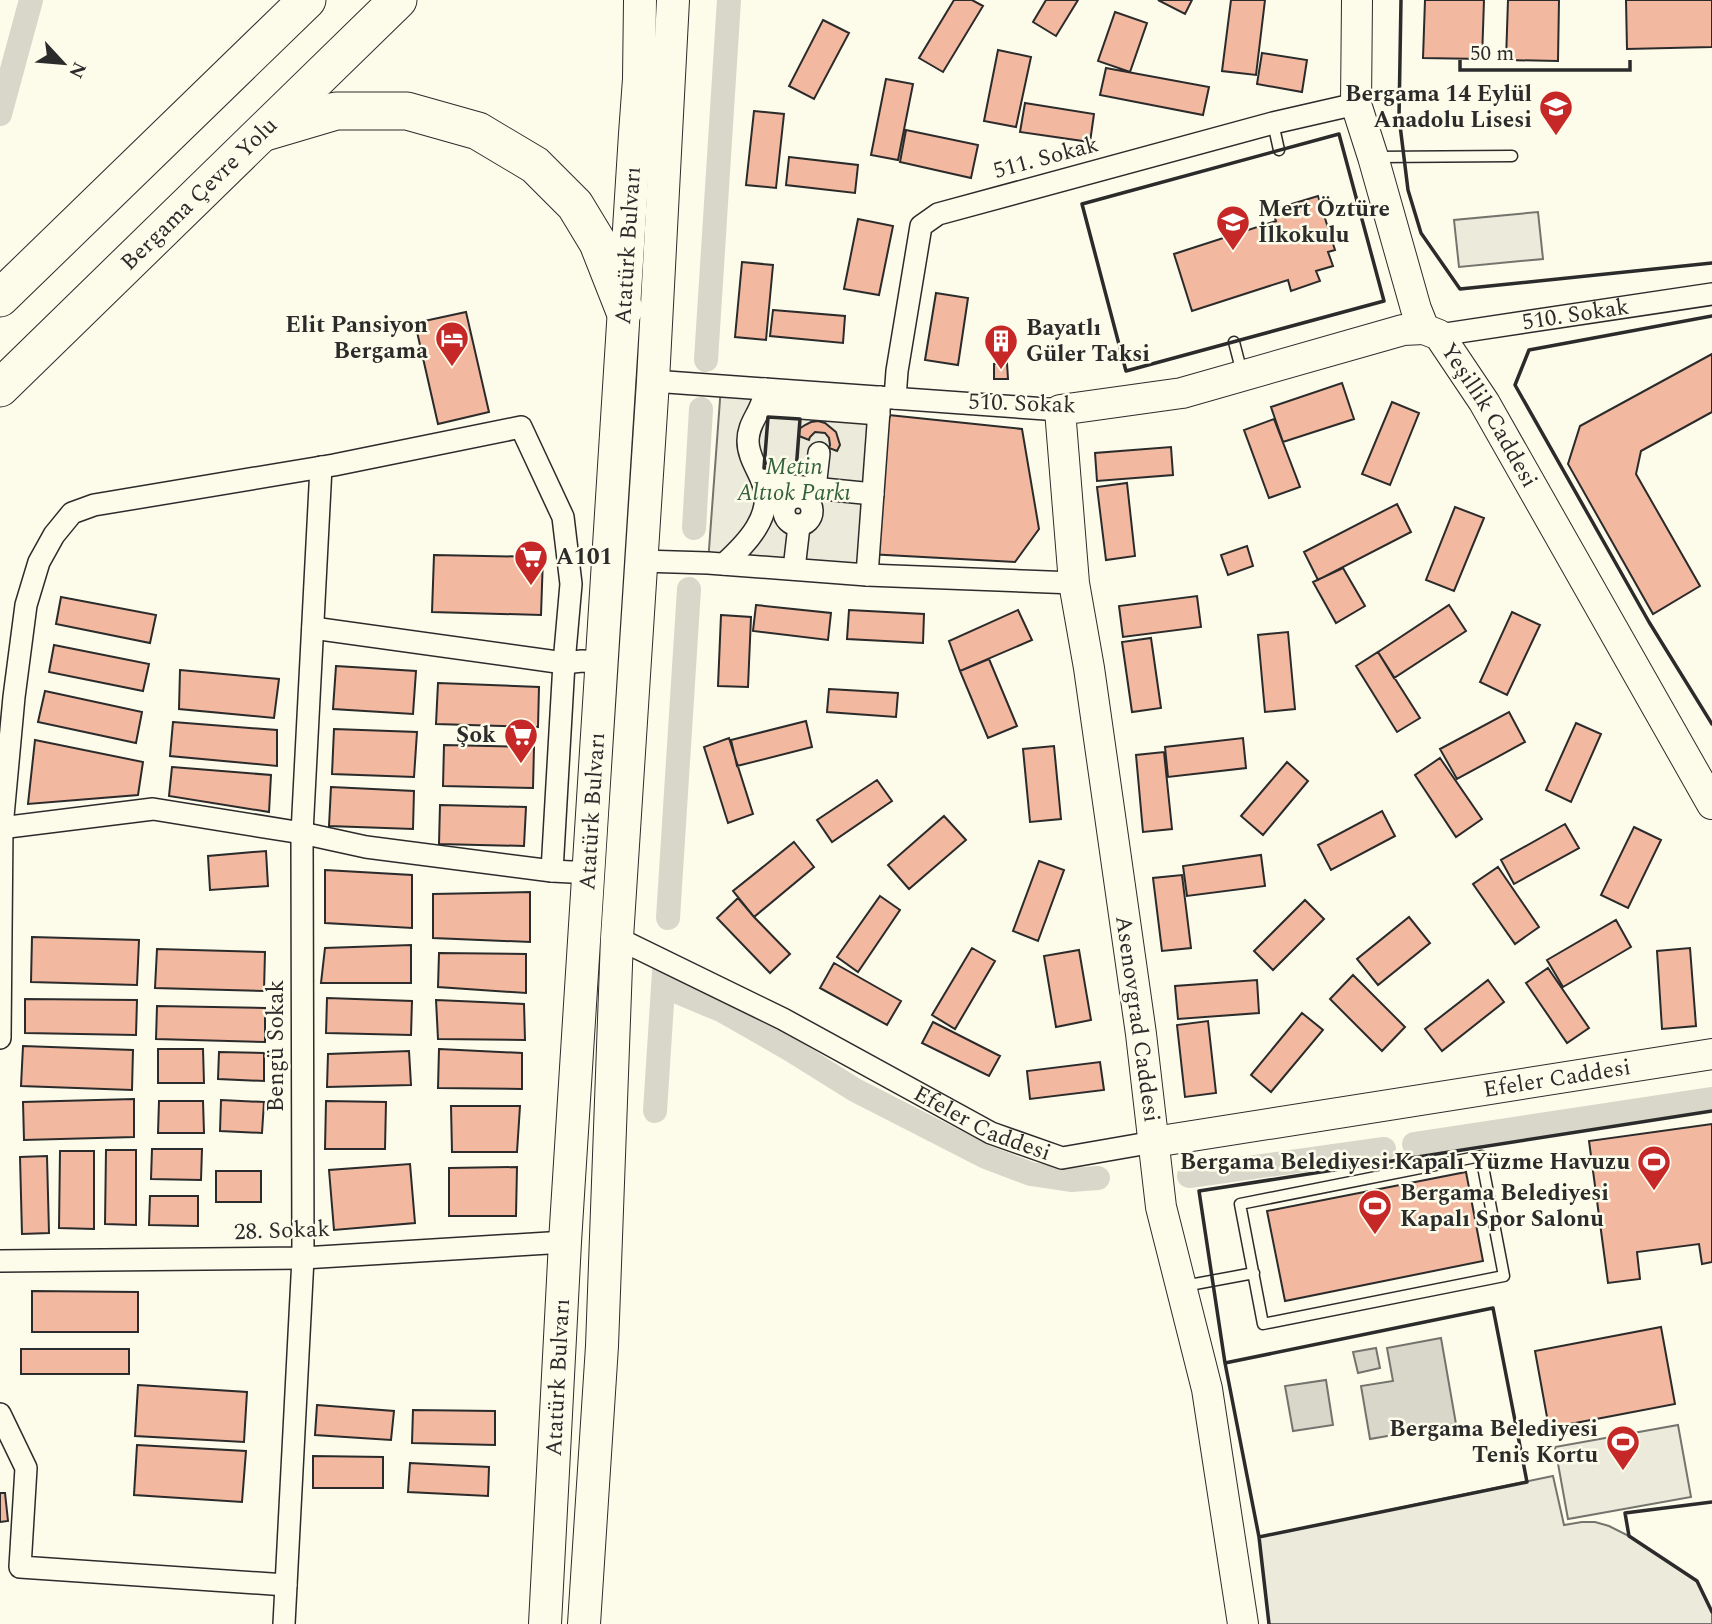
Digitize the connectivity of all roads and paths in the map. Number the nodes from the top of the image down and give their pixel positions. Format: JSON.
{"nodes":[{"id":1,"x":306,"y":0,"type":"edge"},
{"id":2,"x":398,"y":0,"type":"edge"},
{"id":3,"x":640,"y":0,"type":"edge"},
{"id":4,"x":673,"y":0,"type":"edge"},
{"id":5,"x":1357,"y":0,"type":"edge"},
{"id":6,"x":1356,"y":104,"type":"junction"},
{"id":7,"x":1273,"y":123,"type":"junction"},
{"id":8,"x":261,"y":133,"type":"junction"},
{"id":9,"x":1279,"y":150,"type":"dead end"},
{"id":10,"x":1512,"y":156,"type":"dead end"},
{"id":11,"x":1373,"y":157,"type":"junction"},
{"id":12,"x":1712,"y":294,"type":"edge"},
{"id":13,"x":0,"y":298,"type":"edge"},
{"id":14,"x":624,"y":309,"type":"junction"},
{"id":15,"x":1432,"y":332,"type":"junction"},
{"id":16,"x":1234,"y":342,"type":"dead end"},
{"id":17,"x":1243,"y":375,"type":"junction"},
{"id":18,"x":653,"y":382,"type":"junction"},
{"id":19,"x":0,"y":388,"type":"edge"},
{"id":20,"x":763,"y":397,"type":"junction"},
{"id":21,"x":885,"y":403,"type":"junction"},
{"id":22,"x":1060,"y":410,"type":"junction"},
{"id":23,"x":818,"y":453,"type":"dead end"},
{"id":24,"x":321,"y":467,"type":"junction"},
{"id":25,"x":873,"y":494,"type":"junction"},
{"id":26,"x":794,"y":497,"type":"junction"},
{"id":27,"x":641,"y":561,"type":"junction"},
{"id":28,"x":724,"y":564,"type":"junction"},
{"id":29,"x":794,"y":569,"type":"junction"},
{"id":30,"x":867,"y":575,"type":"junction"},
{"id":31,"x":1074,"y":583,"type":"junction"},
{"id":32,"x":313,"y":628,"type":"junction"},
{"id":33,"x":602,"y":662,"type":"junction"},
{"id":34,"x":564,"y":663,"type":"junction"},
{"id":35,"x":1712,"y":804,"type":"edge"},
{"id":36,"x":1,"y":827,"type":"edge"},
{"id":37,"x":302,"y":833,"type":"junction"},
{"id":38,"x":589,"y":871,"type":"junction"},
{"id":39,"x":552,"y":872,"type":"junction"},
{"id":40,"x":617,"y":938,"type":"junction"},
{"id":41,"x":0,"y":1038,"type":"edge"},
{"id":42,"x":1712,"y":1054,"type":"edge"},
{"id":43,"x":1154,"y":1142,"type":"junction"},
{"id":44,"x":565,"y":1242,"type":"junction"},
{"id":45,"x":303,"y":1258,"type":"junction"},
{"id":46,"x":0,"y":1261,"type":"edge"},
{"id":47,"x":1254,"y":1273,"type":"junction"},
{"id":48,"x":1181,"y":1287,"type":"junction"},
{"id":49,"x":0,"y":1414,"type":"edge"},
{"id":50,"x":10,"y":1567,"type":"edge"},
{"id":51,"x":286,"y":1585,"type":"junction"},
{"id":52,"x":284,"y":1624,"type":"edge"},
{"id":53,"x":545,"y":1624,"type":"edge"},
{"id":54,"x":584,"y":1624,"type":"edge"},
{"id":55,"x":1242,"y":1624,"type":"edge"}],
"edges":[{"from":1,"to":13,"type":"highway"},
{"from":2,"to":8,"type":"highway","name":"Bergama Çevre Yolu"},
{"from":3,"to":14,"type":"main road","name":"Atatürk Bulvarı"},
{"from":4,"to":18,"type":"main road","name":"Atatürk Bulvarı"},
{"from":5,"to":6,"type":"main road","name":"Yeşillik Caddesi"},
{"from":6,"to":7,"type":"street","name":"511. Sokak"},
{"from":6,"to":11,"type":"main road","name":"Yeşillik Caddesi"},
{"from":7,"to":9,"type":"lane"},
{"from":7,"to":21,"type":"street","name":"511. Sokak"},
{"from":8,"to":14,"type":"highway"},
{"from":8,"to":19,"type":"highway","name":"Bergama Çevre Yolu"},
{"from":10,"to":11,"type":"lane"},
{"from":11,"to":15,"type":"main road","name":"Yeşillik Caddesi"},
{"from":12,"to":15,"type":"street","name":"510. Sokak"},
{"from":14,"to":33,"type":"main road","name":"Atatürk Bulvarı"},
{"from":15,"to":17,"type":"main road","name":"510. Sokak"},
{"from":15,"to":35,"type":"main road","name":"Yeşillik Caddesi"},
{"from":16,"to":17,"type":"lane"},
{"from":17,"to":22,"type":"main road","name":"510. Sokak"},
{"from":18,"to":20,"type":"street","name":"510. Sokak"},
{"from":18,"to":27,"type":"main road","name":"Atatürk Bulvarı"},
{"from":20,"to":21,"type":"street","name":"510. Sokak"},
{"from":20,"to":26,"type":"street"},
{"from":21,"to":22,"type":"street","name":"510. Sokak"},
{"from":21,"to":25,"type":"street","name":"511. Sokak"},
{"from":22,"to":31,"type":"main road","name":"Asenovgrad Caddesi"},
{"from":23,"to":26,"type":"street"},
{"from":24,"to":32,"type":"street","name":"Bengü Sokak"},
{"from":24,"to":34,"type":"street"},
{"from":24,"to":36,"type":"street"},
{"from":25,"to":26,"type":"street"},
{"from":25,"to":30,"type":"street","name":"511. Sokak"},
{"from":26,"to":28,"type":"street"},
{"from":26,"to":29,"type":"street"},
{"from":27,"to":28,"type":"street"},
{"from":27,"to":40,"type":"main road","name":"Atatürk Bulvarı"},
{"from":28,"to":29,"type":"street"},
{"from":29,"to":30,"type":"street"},
{"from":30,"to":31,"type":"street"},
{"from":31,"to":43,"type":"main road","name":"Asenovgrad Caddesi"},
{"from":32,"to":34,"type":"street"},
{"from":32,"to":37,"type":"street","name":"Bengü Sokak"},
{"from":33,"to":34,"type":"street"},
{"from":33,"to":38,"type":"main road","name":"Atatürk Bulvarı"},
{"from":34,"to":39,"type":"street"},
{"from":36,"to":37,"type":"street"},
{"from":36,"to":41,"type":"street"},
{"from":37,"to":39,"type":"street"},
{"from":37,"to":45,"type":"street","name":"Bengü Sokak"},
{"from":38,"to":39,"type":"street"},
{"from":38,"to":44,"type":"main road","name":"Atatürk Bulvarı"},
{"from":40,"to":43,"type":"street","name":"Efeler Caddesi"},
{"from":40,"to":54,"type":"main road","name":"Atatürk Bulvarı"},
{"from":42,"to":43,"type":"main road","name":"Efeler Caddesi"},
{"from":43,"to":48,"type":"main road","name":"Asenovgrad Caddesi"},
{"from":44,"to":45,"type":"street","name":"28. Sokak"},
{"from":44,"to":53,"type":"main road","name":"Atatürk Bulvarı"},
{"from":45,"to":46,"type":"street","name":"28. Sokak"},
{"from":45,"to":51,"type":"street","name":"Bengü Sokak"},
{"from":47,"to":47,"type":"lane"},
{"from":47,"to":48,"type":"lane"},
{"from":48,"to":55,"type":"main road","name":"Asenovgrad Caddesi"},
{"from":49,"to":50,"type":"street"},
{"from":50,"to":51,"type":"street"},
{"from":51,"to":52,"type":"street","name":"Bengü Sokak"}]}
